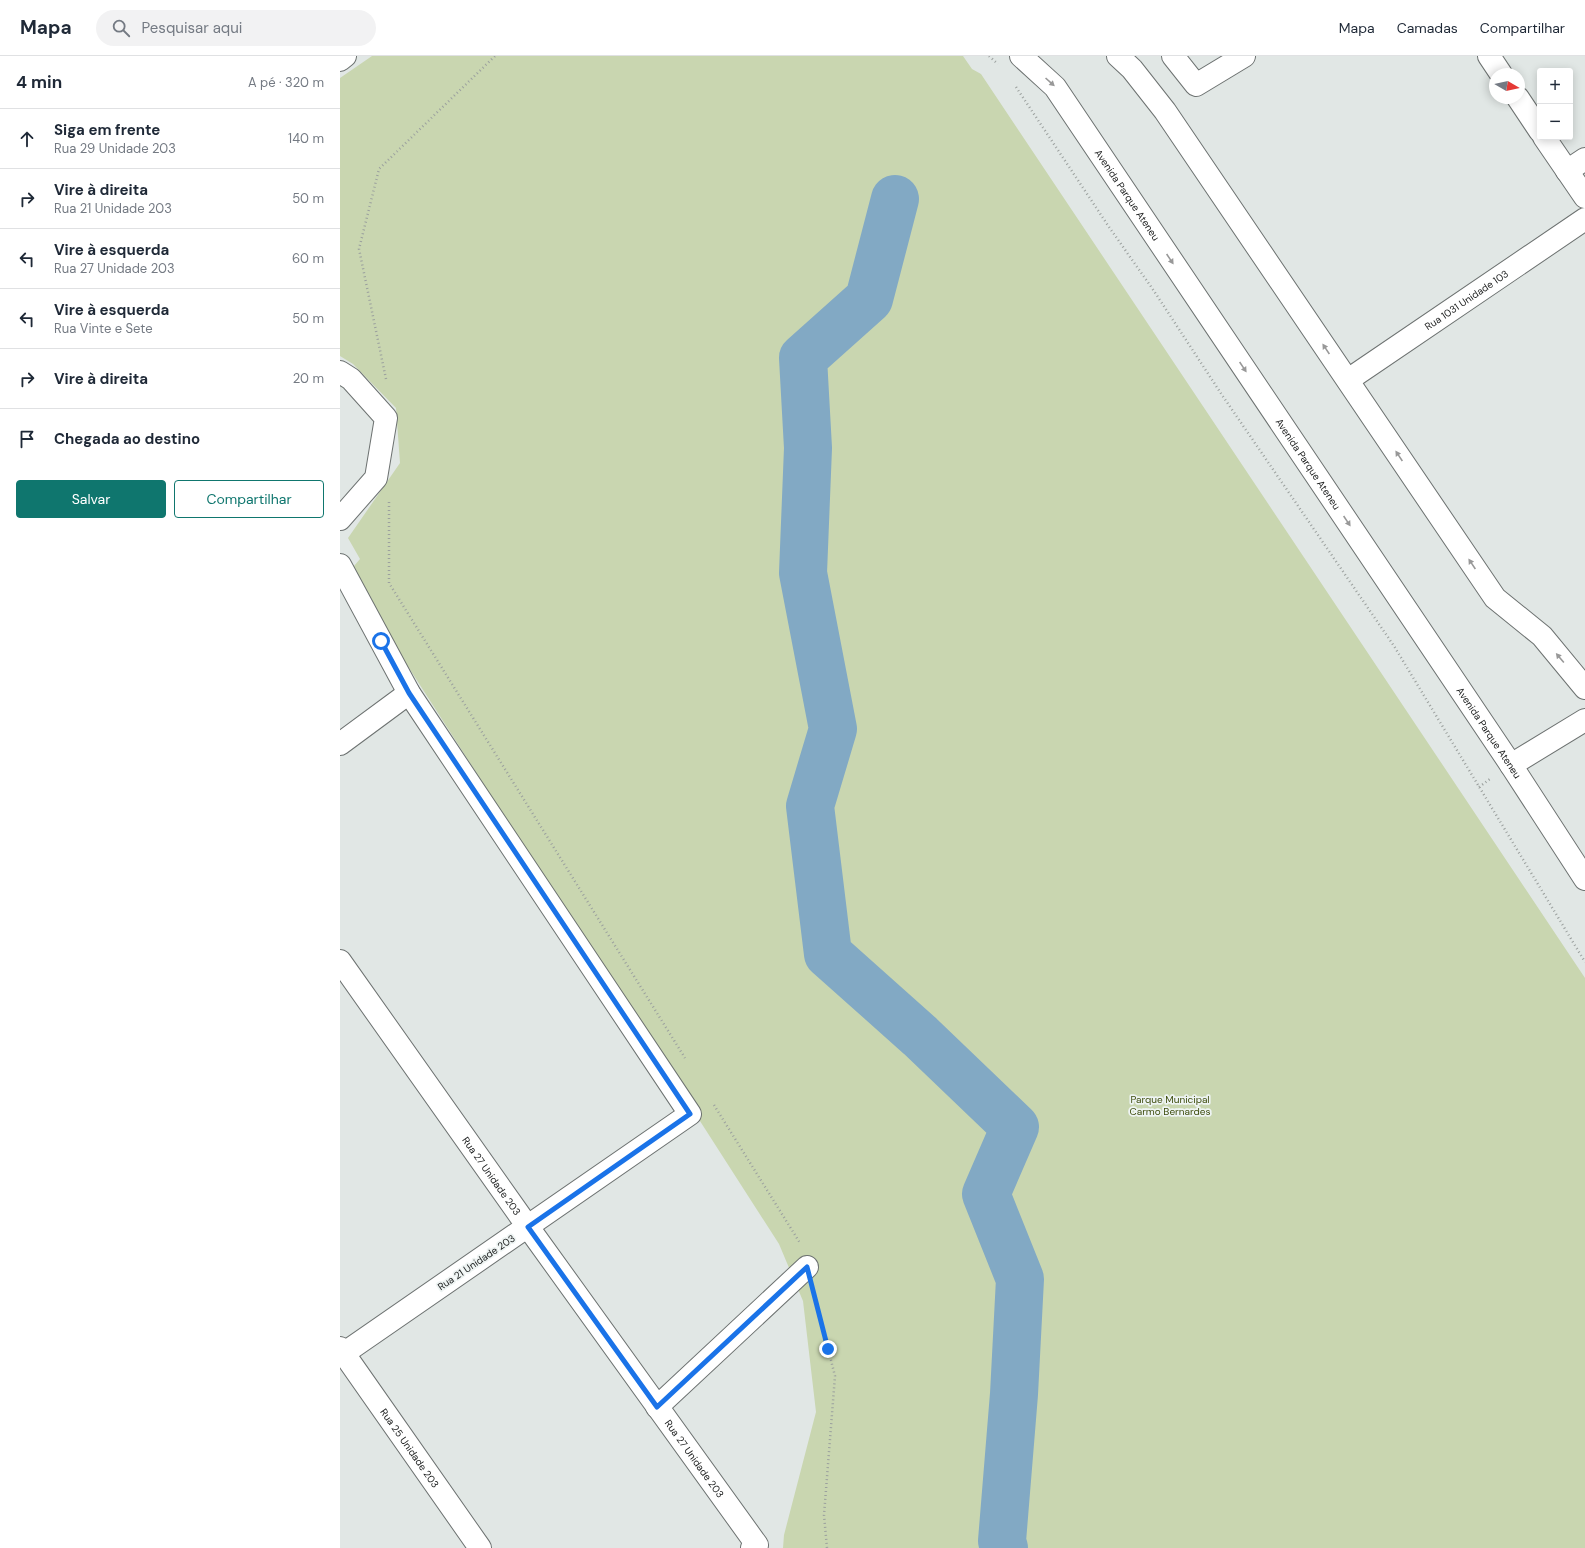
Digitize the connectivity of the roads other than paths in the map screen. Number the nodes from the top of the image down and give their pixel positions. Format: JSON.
{"nodes":[{"id":1,"x":345,"y":56,"type":"edge"},
{"id":2,"x":1021,"y":56,"type":"edge"},
{"id":3,"x":1118,"y":56,"type":"edge"},
{"id":4,"x":1173,"y":56,"type":"edge"},
{"id":5,"x":1244,"y":56,"type":"edge"},
{"id":6,"x":1489,"y":56,"type":"edge"},
{"id":7,"x":340,"y":60,"type":"edge"},
{"id":8,"x":1497,"y":68,"type":"edge"},
{"id":9,"x":1522,"y":104,"type":"edge"},
{"id":10,"x":1537,"y":126,"type":"edge"},
{"id":11,"x":1547,"y":140,"type":"edge"},
{"id":12,"x":1576,"y":165,"type":"edge"},
{"id":13,"x":1585,"y":197,"type":"edge"},
{"id":14,"x":1585,"y":220,"type":"edge"},
{"id":15,"x":340,"y":372,"type":"edge"},
{"id":16,"x":1348,"y":380,"type":"junction"},
{"id":17,"x":340,"y":519,"type":"edge"},
{"id":18,"x":340,"y":564,"type":"edge"},
{"id":19,"x":1585,"y":688,"type":"edge"},
{"id":20,"x":409,"y":693,"type":"junction"},
{"id":21,"x":1585,"y":720,"type":"edge"},
{"id":22,"x":340,"y":744,"type":"edge"},
{"id":23,"x":1511,"y":765,"type":"junction"},
{"id":24,"x":1585,"y":879,"type":"edge"},
{"id":25,"x":340,"y":961,"type":"edge"},
{"id":26,"x":528,"y":1227,"type":"junction"},
{"id":27,"x":807,"y":1267,"type":"road end"},
{"id":28,"x":341,"y":1352,"type":"edge"},
{"id":29,"x":657,"y":1407,"type":"junction"},
{"id":30,"x":754,"y":1546,"type":"edge"},
{"id":31,"x":480,"y":1548,"type":"edge"}],
"edges":[{"from":1,"to":7,"type":"street"},
{"from":2,"to":23,"type":"street","name":"Avenida Parque Ateneu","one_way":true},
{"from":16,"to":3,"type":"street","one_way":true},
{"from":4,"to":5,"type":"street"},
{"from":6,"to":8,"type":"street"},
{"from":9,"to":10,"type":"street"},
{"from":11,"to":12,"type":"street"},
{"from":12,"to":13,"type":"street"},
{"from":14,"to":16,"type":"street","name":"Rua 1031 Unidade 103"},
{"from":15,"to":17,"type":"street"},
{"from":19,"to":16,"type":"street","one_way":true},
{"from":18,"to":20,"type":"street"},
{"from":20,"to":22,"type":"street"},
{"from":20,"to":26,"type":"street","name":"Rua 21 Unidade 203"},
{"from":21,"to":23,"type":"street"},
{"from":23,"to":24,"type":"street","name":"Avenida Parque Ateneu"},
{"from":25,"to":26,"type":"street","name":"Rua 27 Unidade 203"},
{"from":26,"to":28,"type":"street","name":"Rua 21 Unidade 203"},
{"from":26,"to":29,"type":"street","name":"Rua 27 Unidade 203"},
{"from":27,"to":29,"type":"street"},
{"from":28,"to":31,"type":"street","name":"Rua 25 Unidade 203"},
{"from":29,"to":30,"type":"street","name":"Rua 27 Unidade 203"}]}
